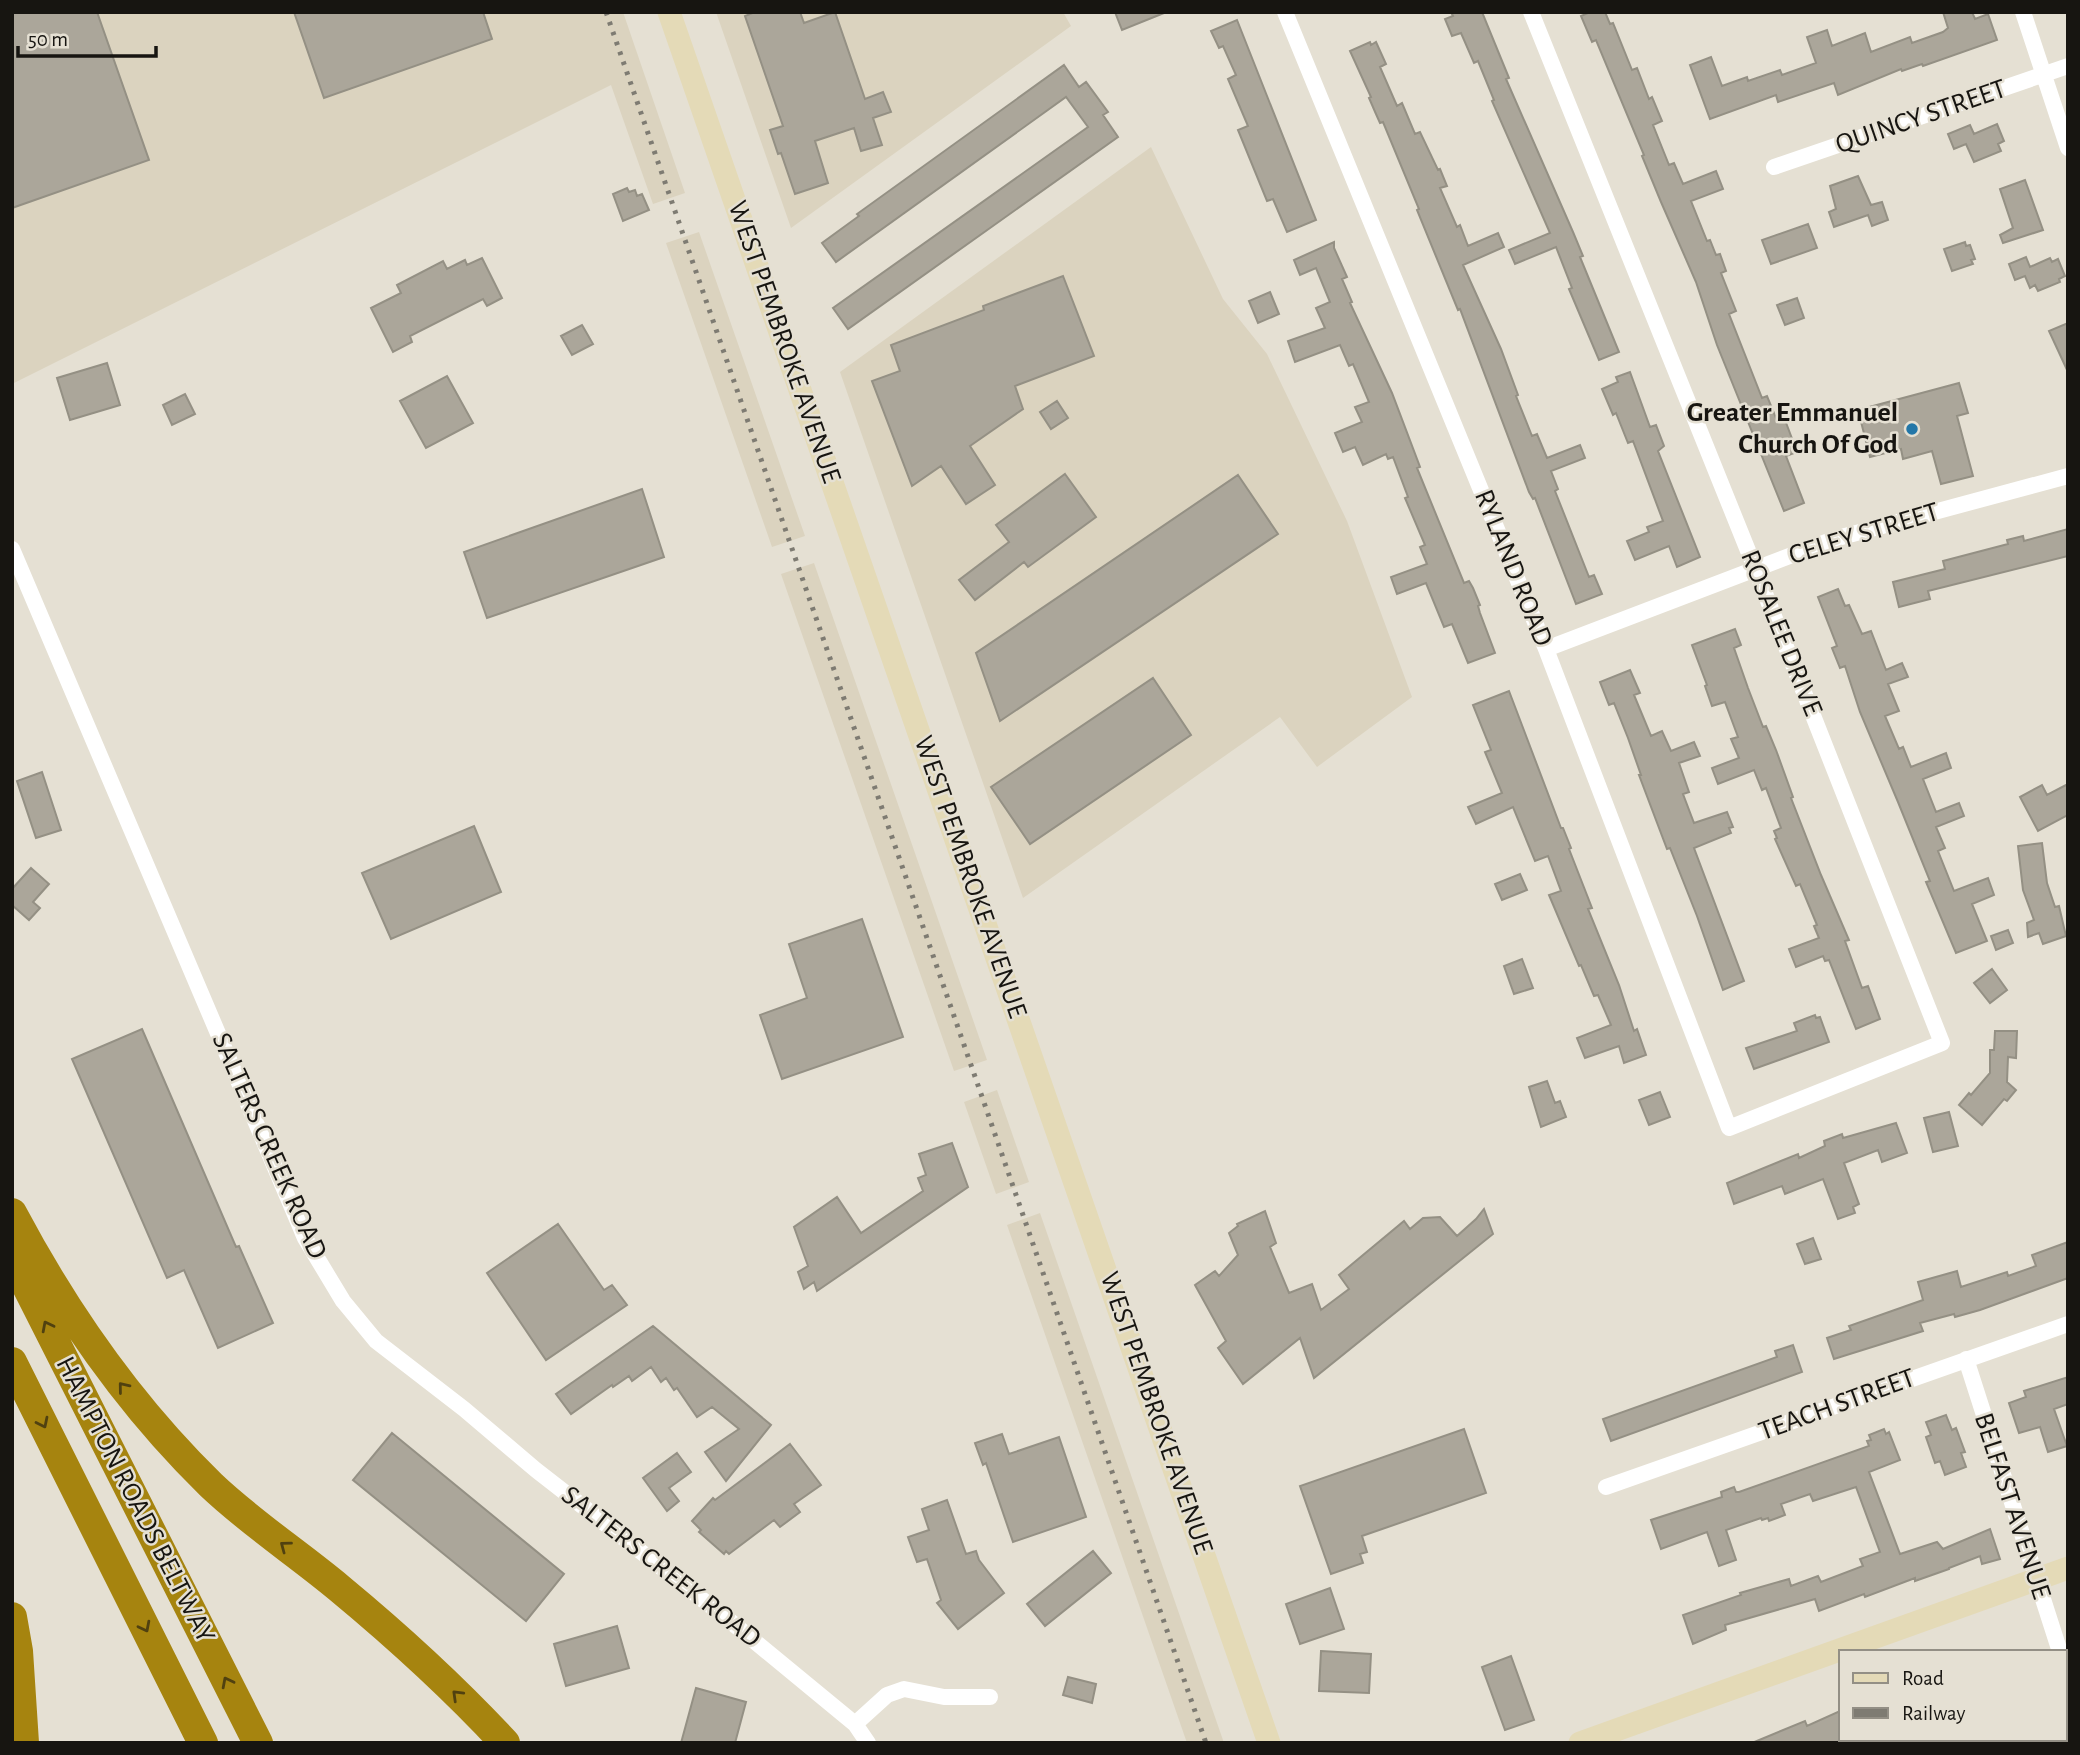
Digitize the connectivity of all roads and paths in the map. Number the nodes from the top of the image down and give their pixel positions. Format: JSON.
{"nodes":[{"id":1,"x":669,"y":12,"type":"edge"},
{"id":2,"x":1284,"y":12,"type":"edge"},
{"id":3,"x":1531,"y":12,"type":"edge"},
{"id":4,"x":2023,"y":12,"type":"edge"},
{"id":5,"x":2068,"y":66,"type":"edge"},
{"id":6,"x":2044,"y":75,"type":"junction"},
{"id":7,"x":2068,"y":148,"type":"edge"},
{"id":8,"x":1774,"y":167,"type":"dead end"},
{"id":9,"x":2068,"y":477,"type":"edge"},
{"id":10,"x":12,"y":549,"type":"edge"},
{"id":11,"x":1755,"y":568,"type":"junction"},
{"id":12,"x":1546,"y":649,"type":"junction"},
{"id":13,"x":1729,"y":1128,"type":"joint"},
{"id":14,"x":12,"y":1213,"type":"edge"},
{"id":15,"x":12,"y":1257,"type":"edge"},
{"id":16,"x":2068,"y":1324,"type":"edge"},
{"id":17,"x":1966,"y":1359,"type":"junction"},
{"id":18,"x":12,"y":1362,"type":"edge"},
{"id":19,"x":1606,"y":1487,"type":"dead end"},
{"id":20,"x":2068,"y":1568,"type":"edge"},
{"id":21,"x":2035,"y":1580,"type":"junction"},
{"id":22,"x":12,"y":1617,"type":"edge"},
{"id":23,"x":1839,"y":1650,"type":"edge"},
{"id":24,"x":1840,"y":1650,"type":"edge"},
{"id":25,"x":2059,"y":1650,"type":"edge"},
{"id":26,"x":990,"y":1697,"type":"dead end"},
{"id":27,"x":855,"y":1724,"type":"junction"},
{"id":28,"x":24,"y":1743,"type":"edge"},
{"id":29,"x":203,"y":1743,"type":"edge"},
{"id":30,"x":258,"y":1743,"type":"edge"},
{"id":31,"x":505,"y":1743,"type":"edge"},
{"id":32,"x":868,"y":1743,"type":"edge"},
{"id":33,"x":1269,"y":1743,"type":"edge"},
{"id":34,"x":1580,"y":1743,"type":"edge"}],
"edges":[{"from":1,"to":33,"type":"main road","name":"WEST PEMBROKE AVENUE"},
{"from":2,"to":12,"type":"street","name":"RYLAND ROAD"},
{"from":3,"to":11,"type":"street","name":"ROSALEE DRIVE"},
{"from":4,"to":6,"type":"street"},
{"from":5,"to":6,"type":"street","name":"QUINCY STREET"},
{"from":6,"to":7,"type":"street"},
{"from":6,"to":8,"type":"street","name":"QUINCY STREET"},
{"from":9,"to":11,"type":"street","name":"CELEY STREET"},
{"from":10,"to":27,"type":"street","name":"SALTERS CREEK ROAD"},
{"from":11,"to":12,"type":"street","name":"CELEY STREET"},
{"from":11,"to":13,"type":"street","name":"ROSALEE DRIVE"},
{"from":12,"to":13,"type":"street","name":"RYLAND ROAD"},
{"from":31,"to":14,"type":"highway","one_way":true},
{"from":30,"to":15,"type":"highway","name":"HAMPTON ROADS BELTWAY","one_way":true},
{"from":16,"to":17,"type":"street","name":"TEACH STREET"},
{"from":17,"to":19,"type":"street","name":"TEACH STREET"},
{"from":17,"to":21,"type":"street","name":"BELFAST AVENUE"},
{"from":18,"to":29,"type":"highway","name":"HAMPTON ROADS BELTWAY","one_way":true},
{"from":20,"to":21,"type":"main road"},
{"from":21,"to":24,"type":"main road"},
{"from":21,"to":25,"type":"street","name":"BELFAST AVENUE"},
{"from":22,"to":28,"type":"highway"},
{"from":23,"to":34,"type":"main road"},
{"from":26,"to":27,"type":"street"},
{"from":27,"to":32,"type":"street","name":"SALTERS CREEK ROAD"}]}
